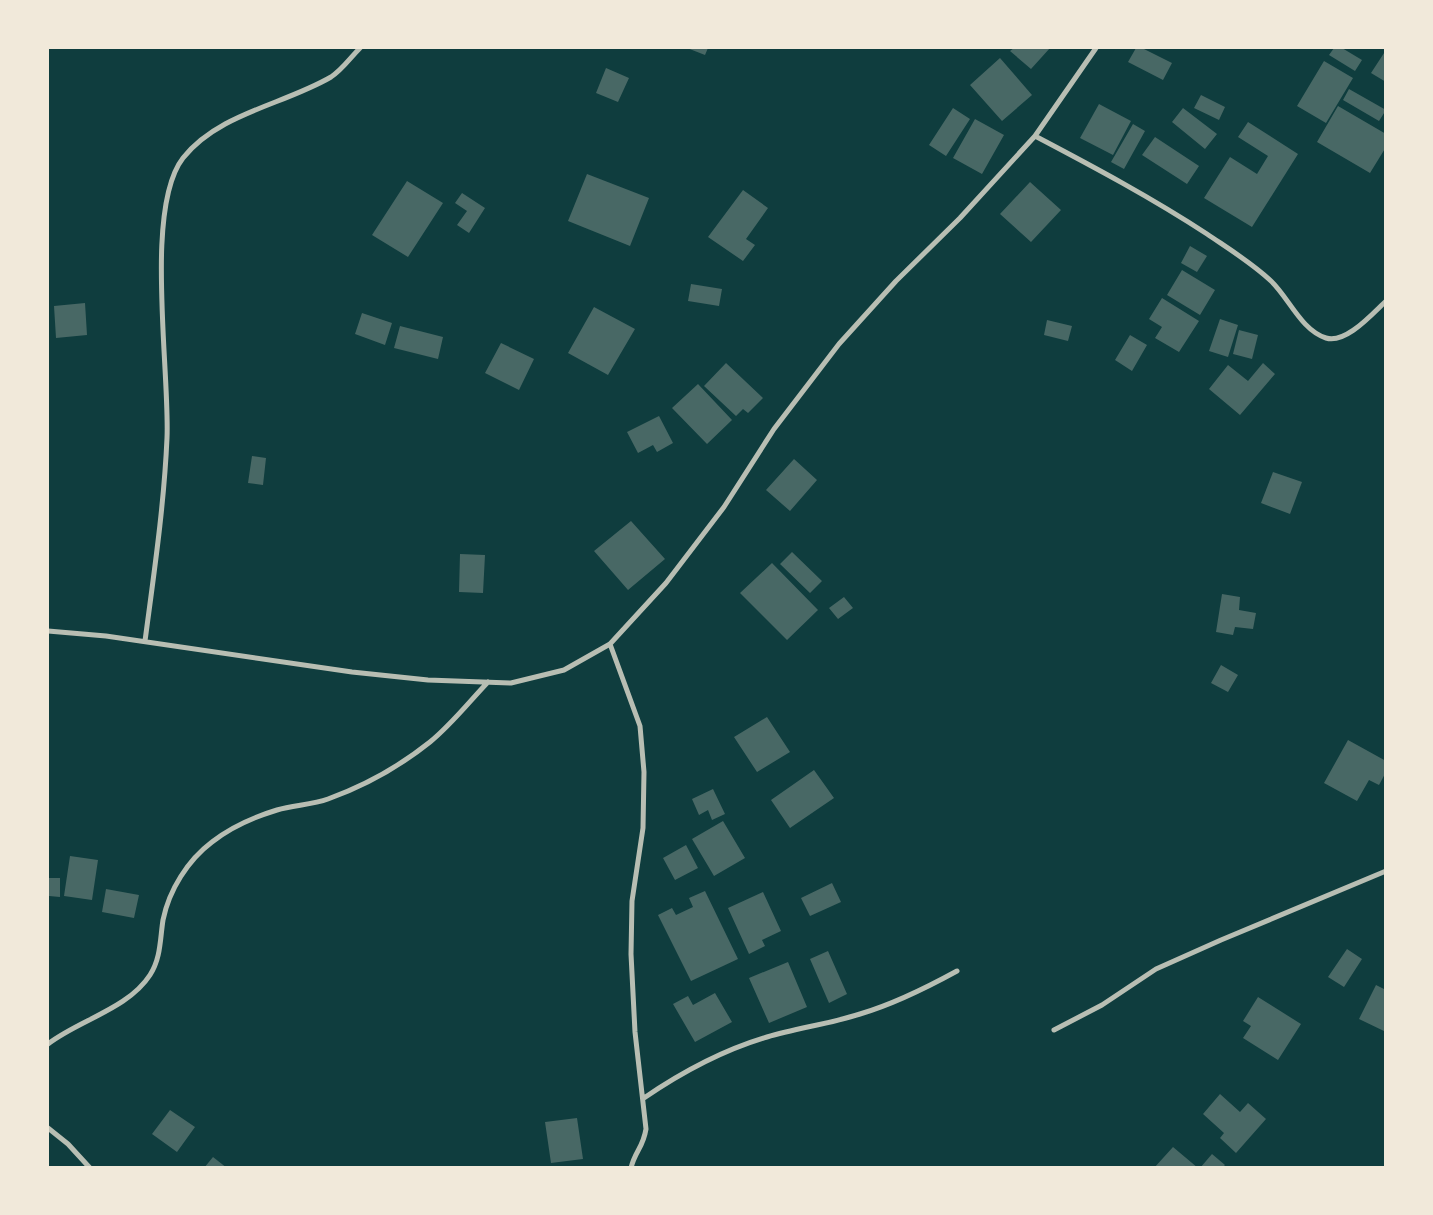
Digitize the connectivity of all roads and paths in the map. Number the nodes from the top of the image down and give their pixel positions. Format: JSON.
{"nodes":[{"id":1,"x":360,"y":48,"type":"edge"},
{"id":2,"x":1096,"y":48,"type":"edge"},
{"id":3,"x":1035,"y":136,"type":"junction"},
{"id":4,"x":1386,"y":301,"type":"edge"},
{"id":5,"x":48,"y":631,"type":"edge"},
{"id":6,"x":145,"y":641,"type":"junction"},
{"id":7,"x":610,"y":644,"type":"junction"},
{"id":8,"x":488,"y":682,"type":"junction"},
{"id":9,"x":1386,"y":871,"type":"edge"},
{"id":10,"x":957,"y":971,"type":"dead end"},
{"id":11,"x":1054,"y":1030,"type":"dead end"},
{"id":12,"x":48,"y":1044,"type":"edge"},
{"id":13,"x":644,"y":1098,"type":"junction"},
{"id":14,"x":48,"y":1128,"type":"edge"},
{"id":15,"x":90,"y":1168,"type":"edge"},
{"id":16,"x":631,"y":1168,"type":"edge"}],
"edges":[{"from":1,"to":6,"type":"street"},
{"from":2,"to":3,"type":"street"},
{"from":3,"to":4,"type":"street"},
{"from":3,"to":7,"type":"street"},
{"from":5,"to":6,"type":"street"},
{"from":6,"to":8,"type":"street"},
{"from":7,"to":8,"type":"street"},
{"from":7,"to":13,"type":"street"},
{"from":8,"to":12,"type":"street"},
{"from":9,"to":11,"type":"street"},
{"from":10,"to":13,"type":"street"},
{"from":13,"to":16,"type":"street"},
{"from":14,"to":15,"type":"street"}]}
